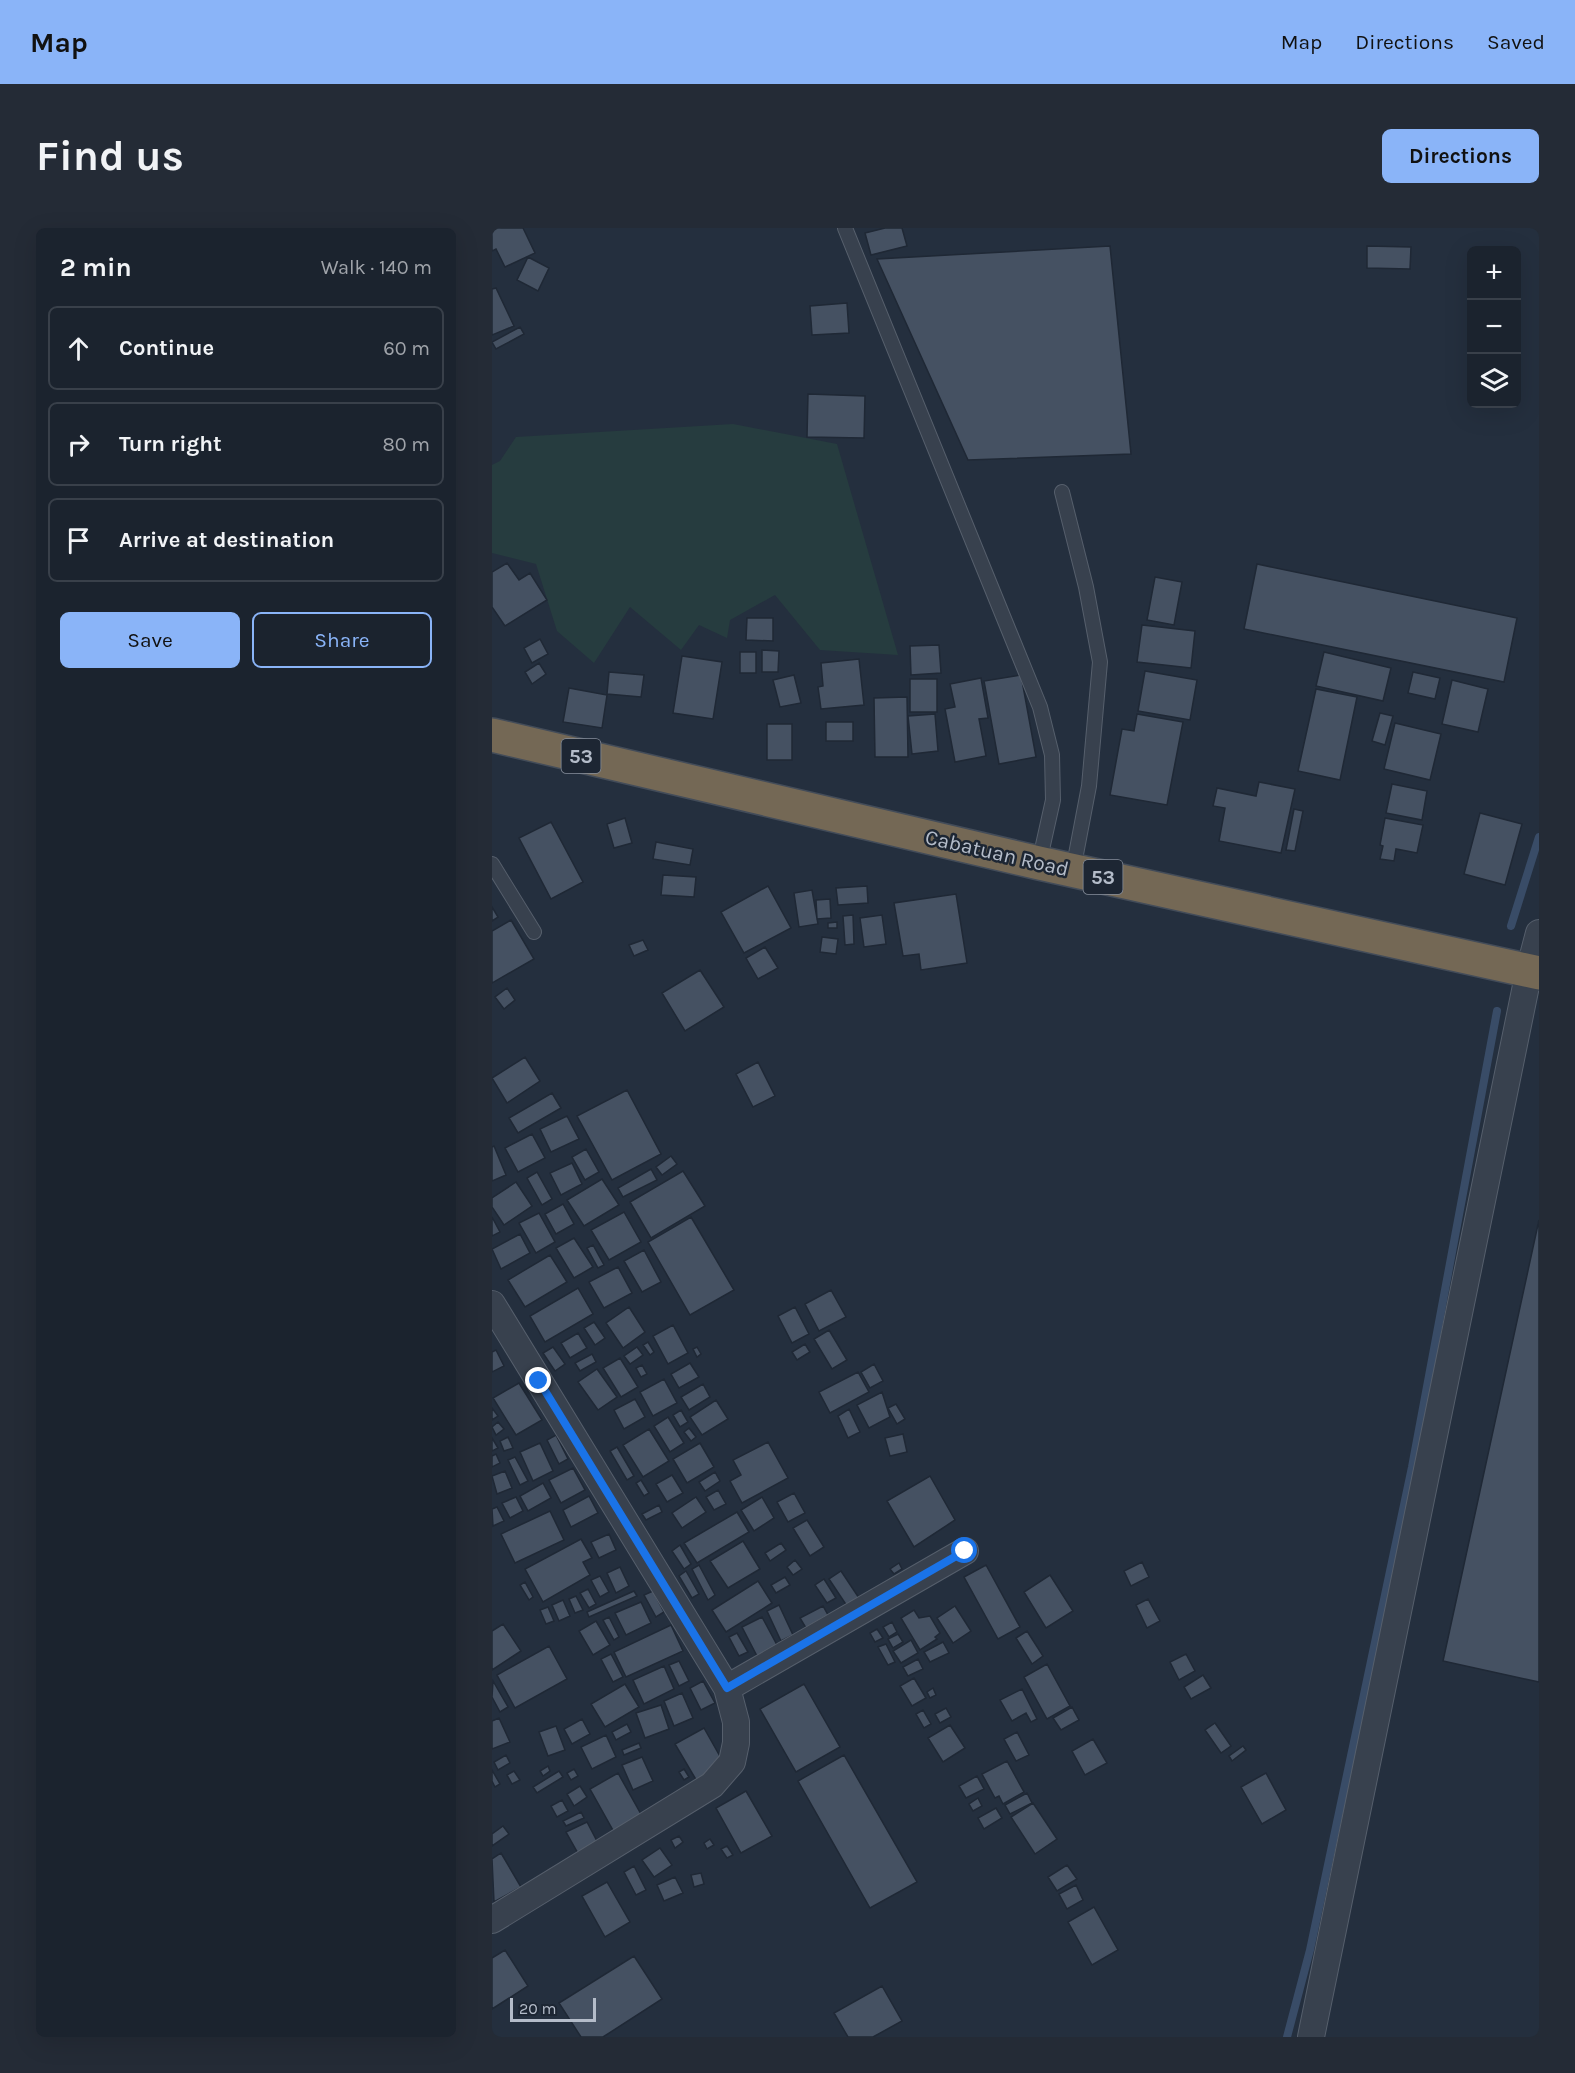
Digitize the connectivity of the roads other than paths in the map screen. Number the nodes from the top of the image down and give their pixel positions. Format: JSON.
{"nodes":[{"id":1,"x":845,"y":228,"type":"edge"},
{"id":2,"x":1062,"y":492,"type":"dead end"},
{"id":3,"x":492,"y":735,"type":"edge"},
{"id":4,"x":1039,"y":863,"type":"junction"},
{"id":5,"x":492,"y":864,"type":"edge"},
{"id":6,"x":1073,"y":870,"type":"junction"},
{"id":7,"x":534,"y":932,"type":"dead end"},
{"id":8,"x":1539,"y":933,"type":"edge"},
{"id":9,"x":1534,"y":972,"type":"edge"},
{"id":10,"x":492,"y":1304,"type":"edge"},
{"id":11,"x":965,"y":1551,"type":"dead end"},
{"id":12,"x":727,"y":1688,"type":"junction"},
{"id":13,"x":492,"y":1920,"type":"edge"},
{"id":14,"x":1311,"y":2037,"type":"edge"}],
"edges":[{"from":1,"to":4,"type":"lane"},
{"from":2,"to":6,"type":"lane"},
{"from":3,"to":4,"type":"highway","name":"Cabatuan Road","number":"53"},
{"from":4,"to":6,"type":"highway","name":"Cabatuan Road","number":"53"},
{"from":5,"to":7,"type":"lane"},
{"from":6,"to":9,"type":"highway","name":"Cabatuan Road","number":"53"},
{"from":8,"to":9,"type":"street"},
{"from":9,"to":14,"type":"street"},
{"from":10,"to":12,"type":"street"},
{"from":11,"to":12,"type":"street"},
{"from":12,"to":13,"type":"street"}]}
